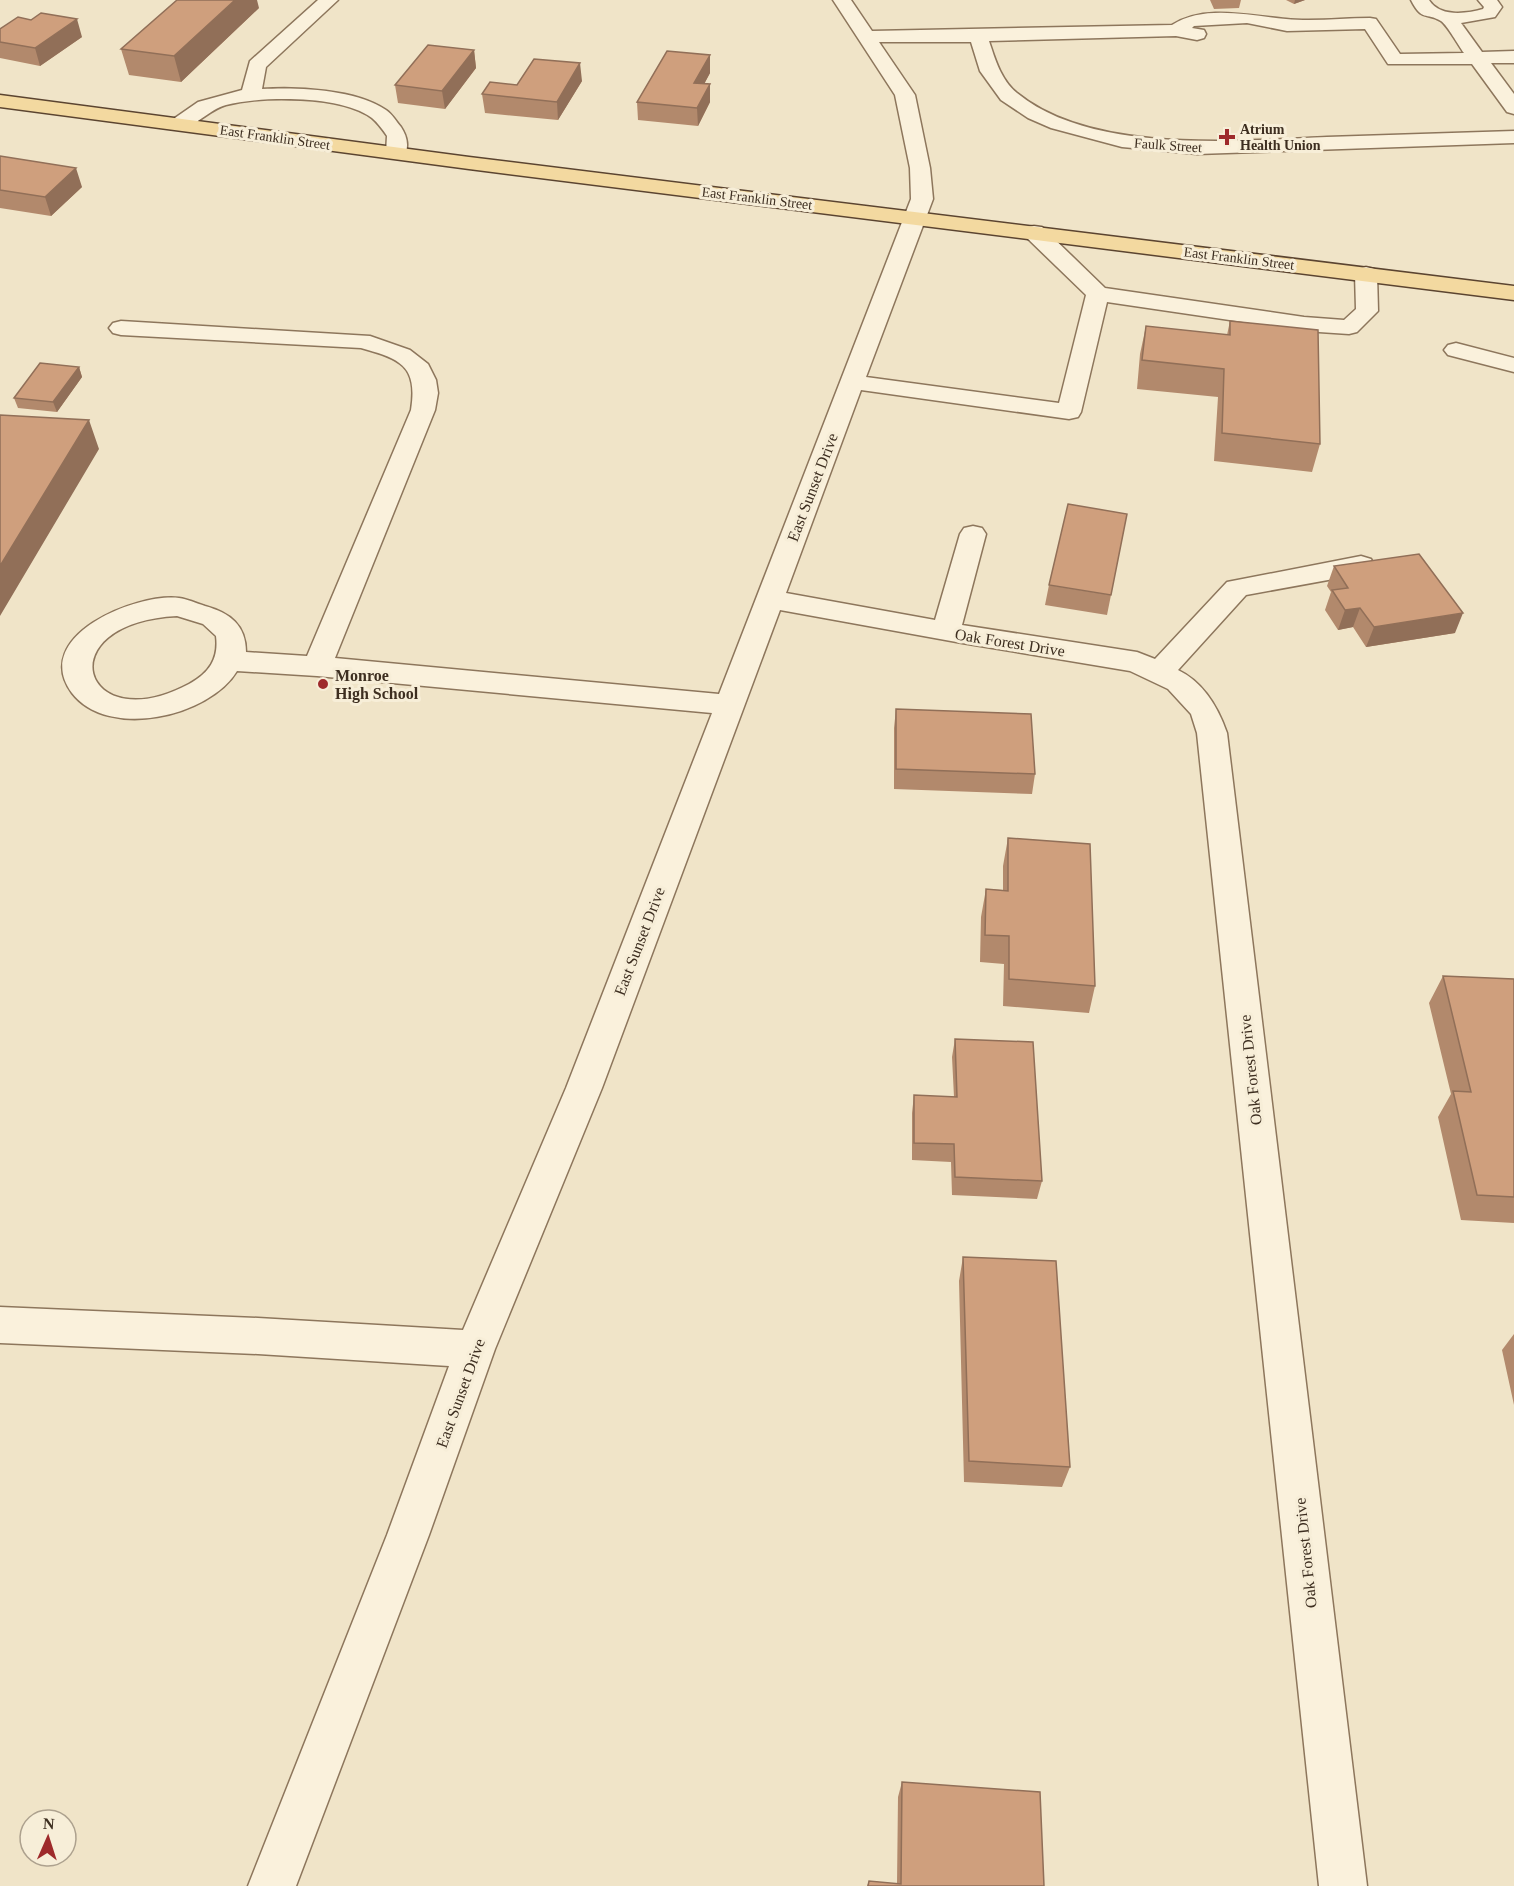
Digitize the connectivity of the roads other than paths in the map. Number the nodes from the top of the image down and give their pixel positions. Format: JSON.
{"nodes":[{"id":1,"x":329,"y":0,"type":"edge"},
{"id":2,"x":842,"y":0,"type":"edge"},
{"id":3,"x":1420,"y":0,"type":"edge"},
{"id":4,"x":1486,"y":8,"type":"edge"},
{"id":5,"x":1447,"y":17,"type":"junction"},
{"id":6,"x":978,"y":36,"type":"junction"},
{"id":7,"x":869,"y":37,"type":"junction"},
{"id":8,"x":1509,"y":44,"type":"edge"},
{"id":9,"x":1477,"y":58,"type":"junction"},
{"id":10,"x":251,"y":96,"type":"junction"},
{"id":11,"x":0,"y":101,"type":"edge"},
{"id":12,"x":1514,"y":108,"type":"edge"},
{"id":13,"x":179,"y":124,"type":"junction"},
{"id":14,"x":1514,"y":137,"type":"edge"},
{"id":15,"x":396,"y":153,"type":"junction"},
{"id":16,"x":917,"y":217,"type":"junction"},
{"id":17,"x":1034,"y":232,"type":"junction"},
{"id":18,"x":1366,"y":274,"type":"junction"},
{"id":19,"x":1514,"y":293,"type":"edge"},
{"id":20,"x":1098,"y":294,"type":"junction"},
{"id":21,"x":121,"y":328,"type":"dead end"},
{"id":22,"x":1456,"y":350,"type":"dead end"},
{"id":23,"x":1514,"y":365,"type":"edge"},
{"id":24,"x":853,"y":382,"type":"junction"},
{"id":25,"x":973,"y":534,"type":"dead end"},
{"id":26,"x":1361,"y":565,"type":"edge"},
{"id":27,"x":769,"y":599,"type":"junction"},
{"id":28,"x":946,"y":631,"type":"junction"},
{"id":29,"x":230,"y":661,"type":"junction"},
{"id":30,"x":317,"y":666,"type":"junction"},
{"id":31,"x":1159,"y":673,"type":"junction"},
{"id":32,"x":729,"y":705,"type":"junction"},
{"id":33,"x":0,"y":1325,"type":"edge"},
{"id":34,"x":475,"y":1349,"type":"junction"},
{"id":35,"x":272,"y":1886,"type":"edge"},
{"id":36,"x":1343,"y":1886,"type":"edge"}],
"edges":[{"from":1,"to":10,"type":"street"},
{"from":2,"to":7,"type":"street","name":"East Sunset Drive"},
{"from":3,"to":5,"type":"street"},
{"from":4,"to":5,"type":"street"},
{"from":4,"to":8,"type":"street"},
{"from":5,"to":9,"type":"street"},
{"from":6,"to":7,"type":"street"},
{"from":6,"to":9,"type":"street"},
{"from":6,"to":14,"type":"street","name":"Faulk Street"},
{"from":7,"to":16,"type":"street","name":"East Sunset Drive"},
{"from":8,"to":9,"type":"street"},
{"from":9,"to":12,"type":"street"},
{"from":10,"to":13,"type":"street"},
{"from":10,"to":15,"type":"street"},
{"from":11,"to":13,"type":"main road","name":"East Franklin Street"},
{"from":13,"to":15,"type":"main road","name":"East Franklin Street"},
{"from":15,"to":16,"type":"main road","name":"East Franklin Street"},
{"from":16,"to":17,"type":"main road","name":"East Franklin Street"},
{"from":16,"to":24,"type":"street","name":"East Sunset Drive"},
{"from":17,"to":18,"type":"main road","name":"East Franklin Street"},
{"from":17,"to":20,"type":"street"},
{"from":18,"to":19,"type":"main road","name":"East Franklin Street"},
{"from":18,"to":20,"type":"street"},
{"from":20,"to":24,"type":"street"},
{"from":21,"to":30,"type":"street"},
{"from":22,"to":23,"type":"street"},
{"from":24,"to":27,"type":"street","name":"East Sunset Drive"},
{"from":25,"to":28,"type":"street"},
{"from":26,"to":31,"type":"street"},
{"from":27,"to":28,"type":"street","name":"Oak Forest Drive"},
{"from":27,"to":32,"type":"street","name":"East Sunset Drive"},
{"from":28,"to":31,"type":"street","name":"Oak Forest Drive"},
{"from":29,"to":29,"type":"street"},
{"from":29,"to":30,"type":"street"},
{"from":30,"to":32,"type":"street"},
{"from":31,"to":36,"type":"street","name":"Oak Forest Drive"},
{"from":32,"to":34,"type":"street","name":"East Sunset Drive"},
{"from":33,"to":34,"type":"street"},
{"from":34,"to":35,"type":"street","name":"East Sunset Drive"}]}
